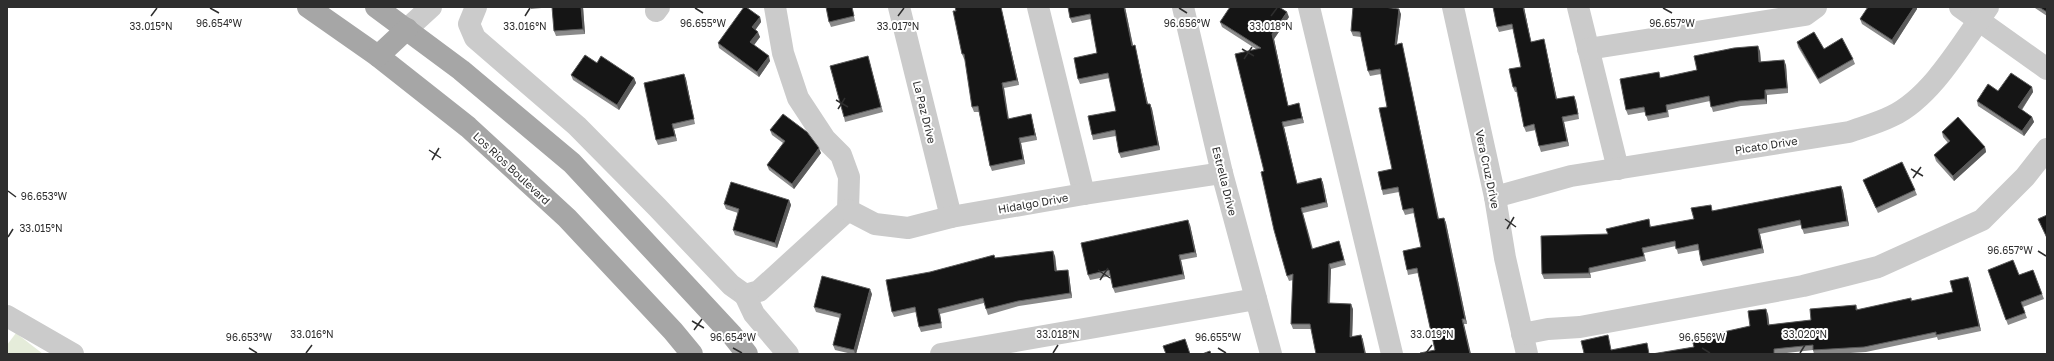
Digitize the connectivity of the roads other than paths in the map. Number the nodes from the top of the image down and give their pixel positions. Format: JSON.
{"nodes":[{"id":1,"x":308,"y":7,"type":"edge"},
{"id":2,"x":376,"y":7,"type":"edge"},
{"id":3,"x":431,"y":7,"type":"edge"},
{"id":4,"x":476,"y":7,"type":"edge"},
{"id":5,"x":775,"y":7,"type":"edge"},
{"id":6,"x":899,"y":7,"type":"edge"},
{"id":7,"x":1038,"y":7,"type":"edge"},
{"id":8,"x":1183,"y":7,"type":"edge"},
{"id":9,"x":1308,"y":7,"type":"edge"},
{"id":10,"x":1453,"y":7,"type":"edge"},
{"id":11,"x":1578,"y":7,"type":"edge"},
{"id":12,"x":1816,"y":7,"type":"edge"},
{"id":13,"x":1960,"y":7,"type":"edge"},
{"id":14,"x":1983,"y":14,"type":"edge"},
{"id":15,"x":407,"y":29,"type":"junction"},
{"id":16,"x":1588,"y":50,"type":"junction"},
{"id":17,"x":378,"y":56,"type":"junction"},
{"id":18,"x":2047,"y":69,"type":"edge"},
{"id":19,"x":2047,"y":149,"type":"edge"},
{"id":20,"x":1618,"y":169,"type":"junction"},
{"id":21,"x":1222,"y":173,"type":"junction"},
{"id":22,"x":1084,"y":194,"type":"junction"},
{"id":23,"x":1495,"y":197,"type":"junction"},
{"id":24,"x":848,"y":210,"type":"junction"},
{"id":25,"x":951,"y":217,"type":"junction"},
{"id":26,"x":745,"y":295,"type":"junction"},
{"id":27,"x":1256,"y":299,"type":"junction"},
{"id":28,"x":7,"y":316,"type":"edge"},
{"id":29,"x":1524,"y":344,"type":"edge"},
{"id":30,"x":73,"y":354,"type":"edge"},
{"id":31,"x":692,"y":354,"type":"edge"},
{"id":32,"x":747,"y":354,"type":"edge"},
{"id":33,"x":788,"y":354,"type":"edge"},
{"id":34,"x":941,"y":354,"type":"edge"},
{"id":35,"x":1271,"y":354,"type":"edge"},
{"id":36,"x":1392,"y":354,"type":"edge"}],
"edges":[{"from":1,"to":17,"type":"main road","name":"Los Rios Boulevard"},
{"from":2,"to":15,"type":"main road"},
{"from":3,"to":15,"type":"street"},
{"from":4,"to":26,"type":"street"},
{"from":5,"to":24,"type":"street"},
{"from":6,"to":25,"type":"street","name":"La Paz Drive"},
{"from":7,"to":22,"type":"street"},
{"from":8,"to":21,"type":"street","name":"Estrella Drive"},
{"from":9,"to":36,"type":"street"},
{"from":10,"to":23,"type":"street","name":"Vera Cruz Drive"},
{"from":11,"to":16,"type":"street"},
{"from":12,"to":16,"type":"street"},
{"from":13,"to":14,"type":"street"},
{"from":14,"to":18,"type":"street"},
{"from":14,"to":20,"type":"street","name":"Picato Drive"},
{"from":15,"to":17,"type":"main road"},
{"from":15,"to":32,"type":"main road"},
{"from":16,"to":20,"type":"street"},
{"from":17,"to":31,"type":"main road","name":"Los Rios Boulevard"},
{"from":19,"to":29,"type":"street"},
{"from":20,"to":23,"type":"street","name":"Picato Drive"},
{"from":21,"to":22,"type":"street","name":"Hidalgo Drive"},
{"from":21,"to":27,"type":"street","name":"Estrella Drive"},
{"from":22,"to":25,"type":"street","name":"Hidalgo Drive"},
{"from":23,"to":29,"type":"street","name":"Vera Cruz Drive"},
{"from":24,"to":25,"type":"street","name":"Hidalgo Drive"},
{"from":24,"to":26,"type":"street"},
{"from":26,"to":33,"type":"street"},
{"from":27,"to":34,"type":"street"},
{"from":27,"to":35,"type":"street","name":"Estrella Drive"},
{"from":28,"to":30,"type":"street"}]}
